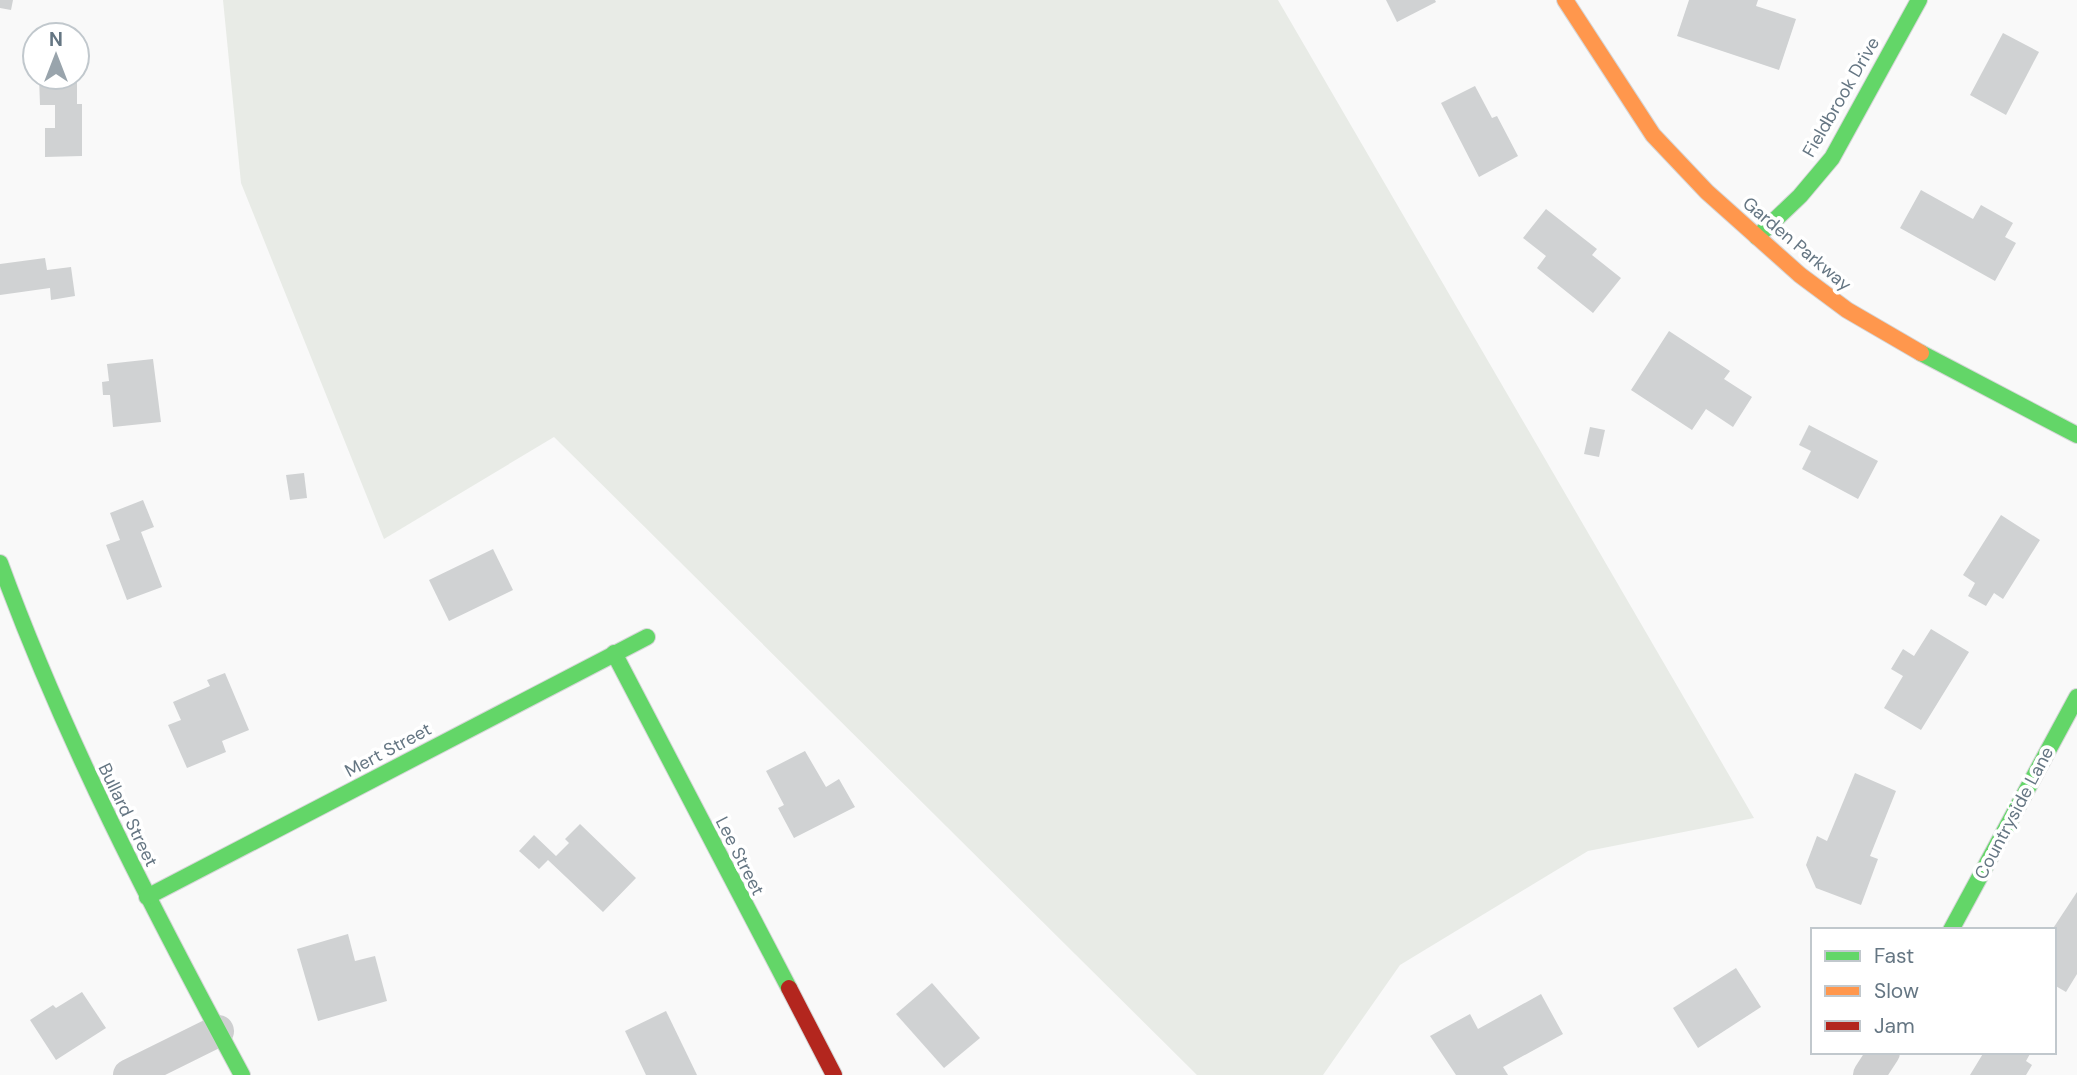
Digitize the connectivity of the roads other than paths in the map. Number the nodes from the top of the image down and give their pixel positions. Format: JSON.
{"nodes":[{"id":1,"x":1566,"y":0,"type":"edge"},
{"id":2,"x":1919,"y":0,"type":"edge"},
{"id":3,"x":1757,"y":237,"type":"junction"},
{"id":4,"x":2077,"y":435,"type":"edge"},
{"id":5,"x":0,"y":562,"type":"edge"},
{"id":6,"x":647,"y":637,"type":"dead end"},
{"id":7,"x":614,"y":653,"type":"junction"},
{"id":8,"x":2077,"y":697,"type":"edge"},
{"id":9,"x":147,"y":897,"type":"junction"},
{"id":10,"x":1952,"y":928,"type":"edge"},
{"id":11,"x":218,"y":1031,"type":"junction"},
{"id":12,"x":1883,"y":1054,"type":"edge"},
{"id":13,"x":129,"y":1075,"type":"edge"},
{"id":14,"x":242,"y":1075,"type":"edge"},
{"id":15,"x":834,"y":1075,"type":"edge"},
{"id":16,"x":1869,"y":1075,"type":"edge"}],
"edges":[{"from":1,"to":3,"type":"street","name":"Garden Parkway"},
{"from":2,"to":3,"type":"street","name":"Fieldbrook Drive"},
{"from":3,"to":4,"type":"street","name":"Garden Parkway"},
{"from":5,"to":9,"type":"street","name":"Bullard Street"},
{"from":6,"to":7,"type":"street","name":"Mert Street"},
{"from":7,"to":9,"type":"street","name":"Mert Street"},
{"from":7,"to":15,"type":"street","name":"Lee Street"},
{"from":8,"to":10,"type":"street","name":"Countryside Lane"},
{"from":9,"to":11,"type":"street","name":"Bullard Street"},
{"from":11,"to":13,"type":"street"},
{"from":11,"to":14,"type":"street","name":"Bullard Street"},
{"from":12,"to":16,"type":"street"}]}
